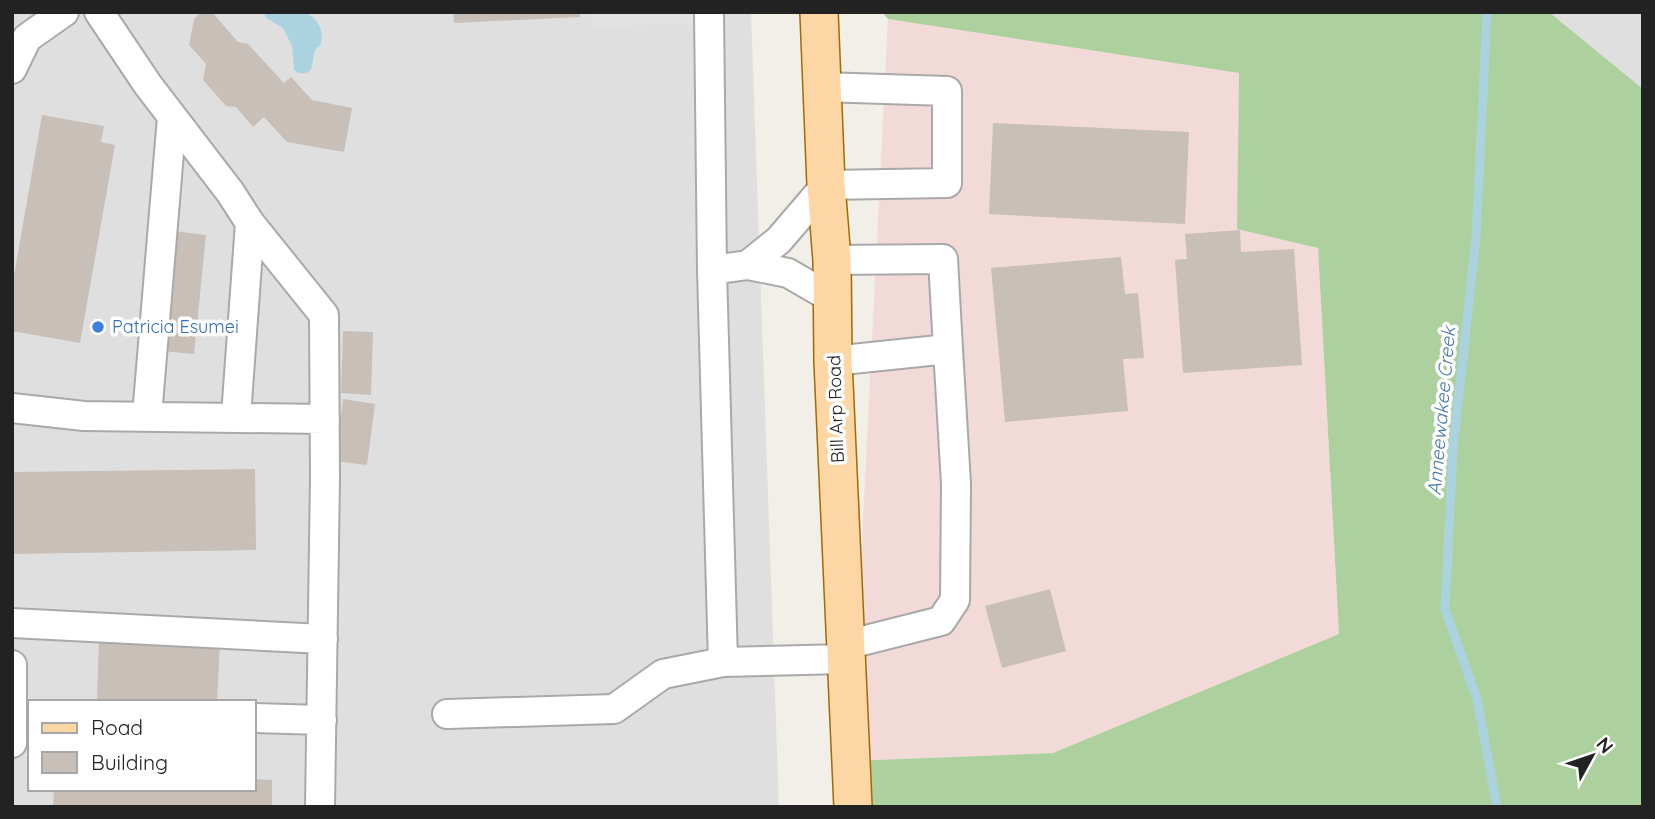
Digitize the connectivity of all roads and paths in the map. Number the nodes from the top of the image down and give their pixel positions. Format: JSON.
{"nodes":[{"id":1,"x":64,"y":12,"type":"edge"},
{"id":2,"x":99,"y":12,"type":"edge"},
{"id":3,"x":709,"y":12,"type":"edge"},
{"id":4,"x":823,"y":20,"type":"edge"},
{"id":5,"x":12,"y":69,"type":"edge"},
{"id":6,"x":822,"y":87,"type":"junction"},
{"id":7,"x":172,"y":117,"type":"junction"},
{"id":8,"x":826,"y":185,"type":"junction"},
{"id":9,"x":250,"y":223,"type":"junction"},
{"id":10,"x":832,"y":260,"type":"junction"},
{"id":11,"x":748,"y":265,"type":"junction"},
{"id":12,"x":712,"y":270,"type":"junction"},
{"id":13,"x":832,"y":299,"type":"junction"},
{"id":14,"x":948,"y":349,"type":"junction"},
{"id":15,"x":833,"y":362,"type":"junction"},
{"id":16,"x":12,"y":408,"type":"edge"},
{"id":17,"x":147,"y":416,"type":"junction"},
{"id":18,"x":236,"y":416,"type":"junction"},
{"id":19,"x":325,"y":419,"type":"junction"},
{"id":20,"x":12,"y":623,"type":"edge"},
{"id":21,"x":323,"y":639,"type":"junction"},
{"id":22,"x":846,"y":652,"type":"junction"},
{"id":23,"x":723,"y":662,"type":"junction"},
{"id":24,"x":12,"y":665,"type":"edge"},
{"id":25,"x":13,"y":707,"type":"edge"},
{"id":26,"x":447,"y":714,"type":"dead end"},
{"id":27,"x":256,"y":718,"type":"edge"},
{"id":28,"x":322,"y":720,"type":"junction"},
{"id":29,"x":12,"y":743,"type":"edge"},
{"id":30,"x":320,"y":807,"type":"edge"},
{"id":31,"x":853,"y":807,"type":"edge"}],
"edges":[{"from":1,"to":5,"type":"street"},
{"from":2,"to":7,"type":"street"},
{"from":3,"to":12,"type":"street"},
{"from":4,"to":6,"type":"main road","name":"Bill Arp Road"},
{"from":6,"to":8,"type":"main road","name":"Bill Arp Road"},
{"from":6,"to":8,"type":"street"},
{"from":7,"to":9,"type":"street"},
{"from":7,"to":17,"type":"street"},
{"from":8,"to":10,"type":"main road","name":"Bill Arp Road"},
{"from":8,"to":11,"type":"street"},
{"from":9,"to":18,"type":"street"},
{"from":9,"to":19,"type":"street"},
{"from":10,"to":13,"type":"main road","name":"Bill Arp Road"},
{"from":10,"to":14,"type":"street"},
{"from":11,"to":12,"type":"street"},
{"from":11,"to":13,"type":"street"},
{"from":12,"to":23,"type":"street"},
{"from":13,"to":15,"type":"main road","name":"Bill Arp Road"},
{"from":14,"to":15,"type":"street"},
{"from":14,"to":22,"type":"street"},
{"from":15,"to":22,"type":"main road","name":"Bill Arp Road"},
{"from":16,"to":17,"type":"street"},
{"from":17,"to":18,"type":"street"},
{"from":18,"to":19,"type":"street"},
{"from":19,"to":21,"type":"street"},
{"from":20,"to":21,"type":"street"},
{"from":21,"to":28,"type":"street"},
{"from":22,"to":23,"type":"street"},
{"from":22,"to":31,"type":"main road","name":"Bill Arp Road"},
{"from":23,"to":26,"type":"street"},
{"from":24,"to":25,"type":"street"},
{"from":25,"to":29,"type":"street"},
{"from":27,"to":28,"type":"street"},
{"from":28,"to":30,"type":"street"}]}
